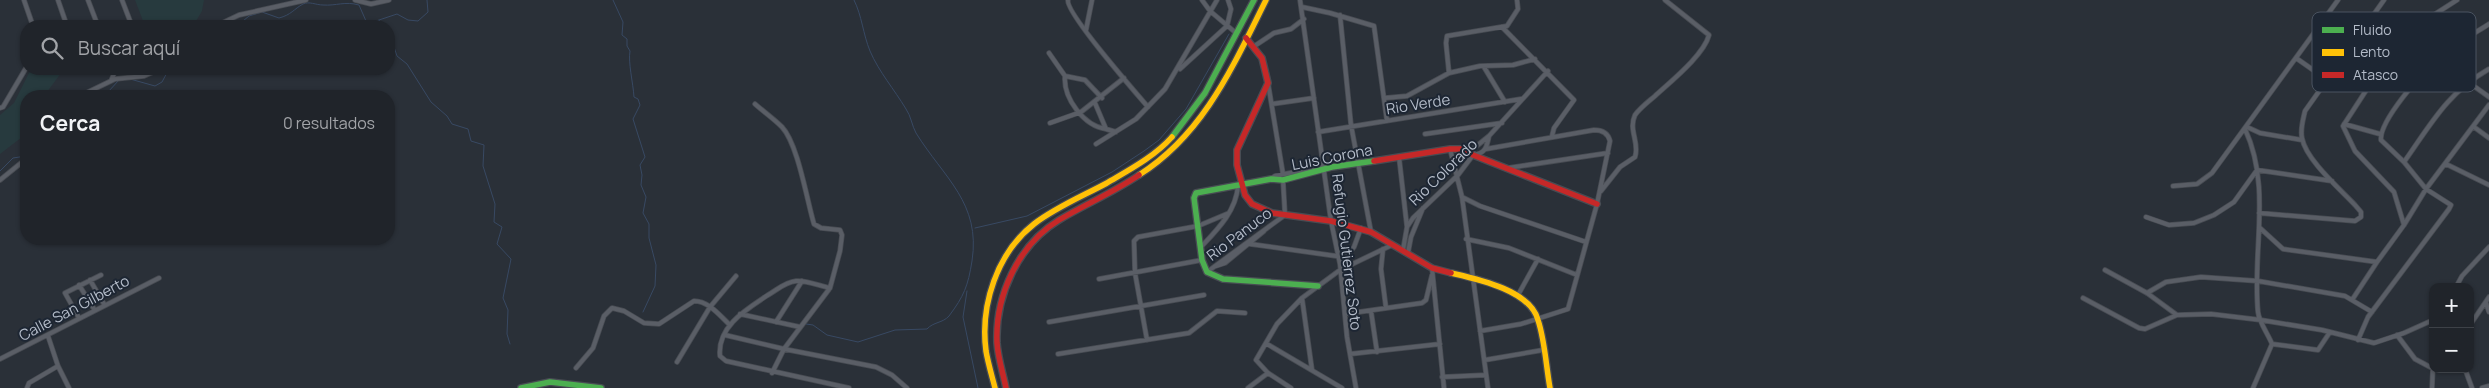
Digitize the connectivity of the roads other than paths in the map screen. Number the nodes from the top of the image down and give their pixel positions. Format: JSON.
{"nodes":[{"id":1,"x":24,"y":0,"type":"edge"},
{"id":2,"x":58,"y":0,"type":"edge"},
{"id":3,"x":88,"y":0,"type":"edge"},
{"id":4,"x":122,"y":0,"type":"edge"},
{"id":5,"x":306,"y":0,"type":"edge"},
{"id":6,"x":355,"y":0,"type":"edge"},
{"id":7,"x":389,"y":0,"type":"edge"},
{"id":8,"x":1068,"y":0,"type":"edge"},
{"id":9,"x":1092,"y":0,"type":"edge"},
{"id":10,"x":1202,"y":0,"type":"edge"},
{"id":11,"x":1218,"y":0,"type":"edge"},
{"id":12,"x":1228,"y":0,"type":"edge"},
{"id":13,"x":1254,"y":0,"type":"edge"},
{"id":14,"x":1266,"y":0,"type":"edge"},
{"id":15,"x":1300,"y":0,"type":"edge"},
{"id":16,"x":1517,"y":0,"type":"edge"},
{"id":17,"x":1665,"y":0,"type":"edge"},
{"id":18,"x":2338,"y":0,"type":"edge"},
{"id":19,"x":2384,"y":0,"type":"edge"},
{"id":20,"x":2457,"y":0,"type":"edge"},
{"id":21,"x":1302,"y":7,"type":"junction"},
{"id":22,"x":1210,"y":11,"type":"junction"},
{"id":23,"x":2329,"y":12,"type":"edge"},
{"id":24,"x":2375,"y":12,"type":"edge"},
{"id":25,"x":2438,"y":12,"type":"edge"},
{"id":26,"x":1340,"y":15,"type":"junction"},
{"id":27,"x":1304,"y":18,"type":"junction"},
{"id":28,"x":31,"y":20,"type":"edge"},
{"id":29,"x":65,"y":20,"type":"edge"},
{"id":30,"x":96,"y":20,"type":"edge"},
{"id":31,"x":130,"y":20,"type":"edge"},
{"id":32,"x":229,"y":20,"type":"edge"},
{"id":33,"x":2489,"y":24,"type":"edge"},
{"id":34,"x":1227,"y":26,"type":"junction"},
{"id":35,"x":1502,"y":27,"type":"junction"},
{"id":36,"x":1086,"y":32,"type":"junction"},
{"id":37,"x":1236,"y":33,"type":"junction"},
{"id":38,"x":2476,"y":33,"type":"edge"},
{"id":39,"x":2312,"y":36,"type":"edge"},
{"id":40,"x":1246,"y":38,"type":"junction"},
{"id":41,"x":1256,"y":45,"type":"junction"},
{"id":42,"x":1049,"y":52,"type":"dead end"},
{"id":43,"x":2296,"y":58,"type":"junction"},
{"id":44,"x":1535,"y":59,"type":"junction"},
{"id":45,"x":1484,"y":67,"type":"junction"},
{"id":46,"x":2312,"y":69,"type":"edge"},
{"id":47,"x":2489,"y":69,"type":"edge"},
{"id":48,"x":1548,"y":71,"type":"junction"},
{"id":49,"x":1175,"y":73,"type":"junction"},
{"id":50,"x":1449,"y":73,"type":"junction"},
{"id":51,"x":22,"y":75,"type":"edge"},
{"id":52,"x":113,"y":75,"type":"edge"},
{"id":53,"x":144,"y":75,"type":"edge"},
{"id":54,"x":1065,"y":76,"type":"junction"},
{"id":55,"x":2476,"y":76,"type":"edge"},
{"id":56,"x":1124,"y":78,"type":"junction"},
{"id":57,"x":110,"y":80,"type":"junction"},
{"id":58,"x":1268,"y":83,"type":"junction"},
{"id":59,"x":2476,"y":87,"type":"edge"},
{"id":60,"x":91,"y":90,"type":"edge"},
{"id":61,"x":2317,"y":92,"type":"edge"},
{"id":62,"x":2365,"y":92,"type":"edge"},
{"id":63,"x":2407,"y":92,"type":"edge"},
{"id":64,"x":2456,"y":92,"type":"edge"},
{"id":65,"x":2489,"y":97,"type":"edge"},
{"id":66,"x":1102,"y":98,"type":"junction"},
{"id":67,"x":1314,"y":98,"type":"junction"},
{"id":68,"x":1385,"y":98,"type":"junction"},
{"id":69,"x":1521,"y":99,"type":"junction"},
{"id":70,"x":1505,"y":102,"type":"junction"},
{"id":71,"x":1095,"y":103,"type":"junction"},
{"id":72,"x":756,"y":104,"type":"dead end"},
{"id":73,"x":1272,"y":104,"type":"junction"},
{"id":74,"x":2489,"y":106,"type":"edge"},
{"id":75,"x":1148,"y":107,"type":"junction"},
{"id":76,"x":0,"y":108,"type":"edge"},
{"id":77,"x":1080,"y":112,"type":"junction"},
{"id":78,"x":1387,"y":121,"type":"junction"},
{"id":79,"x":1502,"y":122,"type":"junction"},
{"id":80,"x":1050,"y":123,"type":"dead end"},
{"id":81,"x":2344,"y":124,"type":"junction"},
{"id":82,"x":1351,"y":126,"type":"junction"},
{"id":83,"x":2474,"y":127,"type":"junction"},
{"id":84,"x":2246,"y":128,"type":"junction"},
{"id":85,"x":1106,"y":129,"type":"junction"},
{"id":86,"x":1116,"y":132,"type":"junction"},
{"id":87,"x":1318,"y":132,"type":"junction"},
{"id":88,"x":1425,"y":134,"type":"dead end"},
{"id":89,"x":2380,"y":134,"type":"junction"},
{"id":90,"x":1489,"y":136,"type":"junction"},
{"id":91,"x":1552,"y":136,"type":"junction"},
{"id":92,"x":2489,"y":138,"type":"edge"},
{"id":93,"x":2302,"y":140,"type":"junction"},
{"id":94,"x":1167,"y":142,"type":"junction"},
{"id":95,"x":1096,"y":144,"type":"dead end"},
{"id":96,"x":1174,"y":149,"type":"junction"},
{"id":97,"x":1450,"y":149,"type":"junction"},
{"id":98,"x":1486,"y":149,"type":"junction"},
{"id":99,"x":1608,"y":153,"type":"junction"},
{"id":100,"x":1473,"y":155,"type":"junction"},
{"id":101,"x":1399,"y":157,"type":"junction"},
{"id":102,"x":2404,"y":162,"type":"junction"},
{"id":103,"x":20,"y":164,"type":"edge"},
{"id":104,"x":1358,"y":164,"type":"junction"},
{"id":105,"x":2446,"y":164,"type":"junction"},
{"id":106,"x":1324,"y":168,"type":"junction"},
{"id":107,"x":1506,"y":168,"type":"junction"},
{"id":108,"x":2257,"y":170,"type":"junction"},
{"id":109,"x":1458,"y":175,"type":"junction"},
{"id":110,"x":1283,"y":177,"type":"junction"},
{"id":111,"x":0,"y":180,"type":"edge"},
{"id":112,"x":2332,"y":181,"type":"junction"},
{"id":113,"x":2489,"y":185,"type":"edge"},
{"id":114,"x":1241,"y":186,"type":"junction"},
{"id":115,"x":2173,"y":186,"type":"dead end"},
{"id":116,"x":2426,"y":189,"type":"junction"},
{"id":117,"x":1599,"y":193,"type":"junction"},
{"id":118,"x":1462,"y":197,"type":"junction"},
{"id":119,"x":1597,"y":204,"type":"junction"},
{"id":120,"x":1423,"y":208,"type":"junction"},
{"id":121,"x":2259,"y":213,"type":"junction"},
{"id":122,"x":1229,"y":214,"type":"junction"},
{"id":123,"x":1285,"y":215,"type":"junction"},
{"id":124,"x":2146,"y":217,"type":"dead end"},
{"id":125,"x":1331,"y":221,"type":"junction"},
{"id":126,"x":2404,"y":225,"type":"junction"},
{"id":127,"x":1198,"y":226,"type":"junction"},
{"id":128,"x":1268,"y":226,"type":"junction"},
{"id":129,"x":1407,"y":227,"type":"junction"},
{"id":130,"x":1361,"y":228,"type":"junction"},
{"id":131,"x":2260,"y":228,"type":"junction"},
{"id":132,"x":1371,"y":232,"type":"junction"},
{"id":133,"x":1466,"y":239,"type":"junction"},
{"id":134,"x":1586,"y":242,"type":"junction"},
{"id":135,"x":1250,"y":244,"type":"junction"},
{"id":136,"x":1394,"y":244,"type":"junction"},
{"id":137,"x":1201,"y":247,"type":"junction"},
{"id":138,"x":2489,"y":247,"type":"edge"},
{"id":139,"x":1383,"y":249,"type":"junction"},
{"id":140,"x":1405,"y":252,"type":"junction"},
{"id":141,"x":1336,"y":256,"type":"junction"},
{"id":142,"x":1538,"y":259,"type":"junction"},
{"id":143,"x":1202,"y":260,"type":"junction"},
{"id":144,"x":2377,"y":262,"type":"junction"},
{"id":145,"x":1340,"y":264,"type":"junction"},
{"id":146,"x":1216,"y":266,"type":"junction"},
{"id":147,"x":1340,"y":270,"type":"junction"},
{"id":148,"x":2106,"y":270,"type":"dead end"},
{"id":149,"x":1432,"y":271,"type":"junction"},
{"id":150,"x":1207,"y":272,"type":"junction"},
{"id":151,"x":1136,"y":273,"type":"junction"},
{"id":152,"x":101,"y":275,"type":"dead end"},
{"id":153,"x":1577,"y":275,"type":"junction"},
{"id":154,"x":736,"y":276,"type":"dead end"},
{"id":155,"x":158,"y":278,"type":"dead end"},
{"id":156,"x":1473,"y":278,"type":"junction"},
{"id":157,"x":1099,"y":279,"type":"dead end"},
{"id":158,"x":90,"y":280,"type":"junction"},
{"id":159,"x":2258,"y":281,"type":"junction"},
{"id":160,"x":802,"y":282,"type":"junction"},
{"id":161,"x":2458,"y":283,"type":"edge"},
{"id":162,"x":79,"y":285,"type":"junction"},
{"id":163,"x":1318,"y":286,"type":"junction"},
{"id":164,"x":830,"y":288,"type":"junction"},
{"id":165,"x":2147,"y":293,"type":"junction"},
{"id":166,"x":1204,"y":295,"type":"dead end"},
{"id":167,"x":1518,"y":295,"type":"junction"},
{"id":168,"x":2489,"y":297,"type":"edge"},
{"id":169,"x":1302,"y":298,"type":"junction"},
{"id":170,"x":2083,"y":298,"type":"dead end"},
{"id":171,"x":2352,"y":300,"type":"junction"},
{"id":172,"x":2486,"y":303,"type":"junction"},
{"id":173,"x":104,"y":304,"type":"junction"},
{"id":174,"x":1141,"y":306,"type":"junction"},
{"id":175,"x":710,"y":307,"type":"junction"},
{"id":176,"x":1386,"y":308,"type":"junction"},
{"id":177,"x":94,"y":309,"type":"junction"},
{"id":178,"x":1371,"y":310,"type":"junction"},
{"id":179,"x":2372,"y":312,"type":"junction"},
{"id":180,"x":2489,"y":312,"type":"edge"},
{"id":181,"x":1245,"y":313,"type":"dead end"},
{"id":182,"x":740,"y":314,"type":"junction"},
{"id":183,"x":1345,"y":314,"type":"junction"},
{"id":184,"x":2177,"y":316,"type":"junction"},
{"id":185,"x":79,"y":318,"type":"junction"},
{"id":186,"x":1538,"y":318,"type":"junction"},
{"id":187,"x":2261,"y":320,"type":"junction"},
{"id":188,"x":2474,"y":320,"type":"edge"},
{"id":189,"x":776,"y":322,"type":"junction"},
{"id":190,"x":1049,"y":322,"type":"dead end"},
{"id":191,"x":2429,"y":322,"type":"edge"},
{"id":192,"x":730,"y":325,"type":"junction"},
{"id":193,"x":800,"y":327,"type":"junction"},
{"id":194,"x":1480,"y":331,"type":"junction"},
{"id":195,"x":2330,"y":332,"type":"junction"},
{"id":196,"x":725,"y":335,"type":"junction"},
{"id":197,"x":2397,"y":335,"type":"junction"},
{"id":198,"x":48,"y":336,"type":"junction"},
{"id":199,"x":1147,"y":340,"type":"junction"},
{"id":200,"x":2358,"y":340,"type":"junction"},
{"id":201,"x":1267,"y":344,"type":"junction"},
{"id":202,"x":1440,"y":344,"type":"junction"},
{"id":203,"x":2272,"y":344,"type":"junction"},
{"id":204,"x":784,"y":350,"type":"junction"},
{"id":205,"x":1543,"y":350,"type":"junction"},
{"id":206,"x":1377,"y":352,"type":"junction"},
{"id":207,"x":1058,"y":354,"type":"dead end"},
{"id":208,"x":1350,"y":354,"type":"junction"},
{"id":209,"x":0,"y":359,"type":"edge"},
{"id":210,"x":1485,"y":360,"type":"junction"},
{"id":211,"x":677,"y":362,"type":"dead end"},
{"id":212,"x":2429,"y":365,"type":"edge"},
{"id":213,"x":58,"y":366,"type":"junction"},
{"id":214,"x":576,"y":368,"type":"dead end"},
{"id":215,"x":1312,"y":370,"type":"junction"},
{"id":216,"x":772,"y":373,"type":"junction"},
{"id":217,"x":2433,"y":373,"type":"edge"},
{"id":218,"x":2466,"y":373,"type":"edge"},
{"id":219,"x":1268,"y":374,"type":"junction"},
{"id":220,"x":1486,"y":375,"type":"junction"},
{"id":221,"x":1442,"y":377,"type":"junction"},
{"id":222,"x":2489,"y":386,"type":"edge"},
{"id":223,"x":27,"y":388,"type":"edge"},
{"id":224,"x":69,"y":388,"type":"edge"},
{"id":225,"x":521,"y":388,"type":"edge"},
{"id":226,"x":601,"y":388,"type":"edge"},
{"id":227,"x":850,"y":388,"type":"edge"},
{"id":228,"x":907,"y":388,"type":"edge"},
{"id":229,"x":995,"y":388,"type":"edge"},
{"id":230,"x":1006,"y":388,"type":"edge"},
{"id":231,"x":1248,"y":388,"type":"edge"},
{"id":232,"x":1291,"y":388,"type":"edge"},
{"id":233,"x":1342,"y":388,"type":"edge"},
{"id":234,"x":1356,"y":388,"type":"edge"},
{"id":235,"x":1444,"y":388,"type":"edge"},
{"id":236,"x":1488,"y":388,"type":"edge"},
{"id":237,"x":1550,"y":388,"type":"edge"},
{"id":238,"x":2254,"y":388,"type":"edge"},
{"id":239,"x":2432,"y":388,"type":"edge"},
{"id":240,"x":2472,"y":388,"type":"edge"},
{"id":241,"x":2482,"y":388,"type":"edge"}],
"edges":[{"from":1,"to":28,"type":"street"},
{"from":2,"to":29,"type":"street"},
{"from":3,"to":30,"type":"street"},
{"from":4,"to":31,"type":"street"},
{"from":5,"to":32,"type":"street"},
{"from":6,"to":7,"type":"street"},
{"from":8,"to":36,"type":"street"},
{"from":9,"to":36,"type":"street"},
{"from":10,"to":22,"type":"street"},
{"from":11,"to":22,"type":"street"},
{"from":12,"to":34,"type":"street"},
{"from":13,"to":37,"type":"street"},
{"from":14,"to":40,"type":"street"},
{"from":15,"to":21,"type":"street","name":"Refugio Gutierrez Soto"},
{"from":16,"to":35,"type":"street"},
{"from":17,"to":117,"type":"street"},
{"from":18,"to":23,"type":"street"},
{"from":19,"to":24,"type":"street"},
{"from":20,"to":25,"type":"street"},
{"from":21,"to":26,"type":"street"},
{"from":21,"to":27,"type":"street","name":"Refugio Gutierrez Soto"},
{"from":22,"to":34,"type":"street"},
{"from":22,"to":49,"type":"street"},
{"from":26,"to":68,"type":"street"},
{"from":26,"to":82,"type":"street"},
{"from":27,"to":41,"type":"street"},
{"from":27,"to":67,"type":"street","name":"Refugio Gutierrez Soto"},
{"from":33,"to":38,"type":"street"},
{"from":34,"to":37,"type":"street"},
{"from":34,"to":49,"type":"street"},
{"from":35,"to":44,"type":"street"},
{"from":35,"to":50,"type":"street"},
{"from":36,"to":56,"type":"street"},
{"from":37,"to":94,"type":"street"},
{"from":39,"to":43,"type":"street"},
{"from":40,"to":41,"type":"street"},
{"from":40,"to":96,"type":"street"},
{"from":41,"to":58,"type":"street"},
{"from":42,"to":54,"type":"street"},
{"from":43,"to":46,"type":"street"},
{"from":43,"to":84,"type":"street"},
{"from":44,"to":45,"type":"street"},
{"from":44,"to":48,"type":"street"},
{"from":45,"to":50,"type":"street"},
{"from":45,"to":70,"type":"street"},
{"from":47,"to":55,"type":"street"},
{"from":48,"to":69,"type":"street","name":"Rio Colorado"},
{"from":48,"to":91,"type":"street"},
{"from":49,"to":75,"type":"street"},
{"from":50,"to":68,"type":"street"},
{"from":51,"to":76,"type":"street"},
{"from":52,"to":57,"type":"street"},
{"from":53,"to":57,"type":"street"},
{"from":54,"to":66,"type":"street"},
{"from":54,"to":77,"type":"street"},
{"from":56,"to":66,"type":"street"},
{"from":56,"to":75,"type":"street"},
{"from":57,"to":60,"type":"street"},
{"from":58,"to":73,"type":"street"},
{"from":58,"to":114,"type":"street"},
{"from":59,"to":65,"type":"street"},
{"from":61,"to":93,"type":"street"},
{"from":62,"to":81,"type":"street"},
{"from":63,"to":89,"type":"street"},
{"from":64,"to":102,"type":"street"},
{"from":66,"to":71,"type":"street"},
{"from":67,"to":73,"type":"street"},
{"from":67,"to":87,"type":"street","name":"Refugio Gutierrez Soto"},
{"from":68,"to":78,"type":"street"},
{"from":69,"to":70,"type":"street","name":"Rio Verde"},
{"from":69,"to":79,"type":"street","name":"Rio Colorado"},
{"from":70,"to":78,"type":"street","name":"Rio Verde"},
{"from":71,"to":77,"type":"street"},
{"from":71,"to":85,"type":"street"},
{"from":72,"to":164,"type":"street"},
{"from":73,"to":110,"type":"street"},
{"from":74,"to":83,"type":"street"},
{"from":75,"to":86,"type":"street"},
{"from":77,"to":80,"type":"street"},
{"from":77,"to":85,"type":"street"},
{"from":78,"to":82,"type":"street","name":"Rio Verde"},
{"from":79,"to":88,"type":"street"},
{"from":79,"to":90,"type":"street","name":"Rio Colorado"},
{"from":81,"to":89,"type":"street"},
{"from":81,"to":126,"type":"street"},
{"from":82,"to":87,"type":"street","name":"Rio Verde"},
{"from":82,"to":104,"type":"street"},
{"from":83,"to":92,"type":"street"},
{"from":83,"to":105,"type":"street"},
{"from":84,"to":93,"type":"street"},
{"from":84,"to":108,"type":"street"},
{"from":84,"to":115,"type":"street"},
{"from":85,"to":86,"type":"street"},
{"from":86,"to":95,"type":"street"},
{"from":87,"to":106,"type":"street","name":"Refugio Gutierrez Soto"},
{"from":89,"to":102,"type":"street"},
{"from":90,"to":98,"type":"street","name":"Rio Colorado"},
{"from":90,"to":100,"type":"street"},
{"from":91,"to":98,"type":"street"},
{"from":91,"to":99,"type":"street"},
{"from":93,"to":112,"type":"street"},
{"from":94,"to":96,"type":"street"},
{"from":94,"to":229,"type":"street"},
{"from":96,"to":230,"type":"street"},
{"from":97,"to":100,"type":"street","name":"Luis Corona"},
{"from":97,"to":101,"type":"street","name":"Luis Corona"},
{"from":97,"to":109,"type":"street"},
{"from":98,"to":100,"type":"street","name":"Rio Colorado"},
{"from":99,"to":107,"type":"street"},
{"from":99,"to":117,"type":"street"},
{"from":100,"to":107,"type":"street","name":"Luis Corona"},
{"from":100,"to":109,"type":"street","name":"Rio Colorado"},
{"from":101,"to":104,"type":"street","name":"Luis Corona"},
{"from":101,"to":129,"type":"street"},
{"from":102,"to":116,"type":"street"},
{"from":103,"to":111,"type":"street"},
{"from":104,"to":106,"type":"street","name":"Luis Corona"},
{"from":104,"to":132,"type":"street"},
{"from":105,"to":113,"type":"street"},
{"from":105,"to":116,"type":"street"},
{"from":106,"to":110,"type":"street","name":"Luis Corona"},
{"from":106,"to":125,"type":"street","name":"Refugio Gutierrez Soto"},
{"from":107,"to":119,"type":"street","name":"Luis Corona"},
{"from":108,"to":112,"type":"street"},
{"from":108,"to":121,"type":"street"},
{"from":108,"to":124,"type":"street"},
{"from":109,"to":118,"type":"street"},
{"from":109,"to":120,"type":"street","name":"Rio Colorado"},
{"from":110,"to":114,"type":"street","name":"Luis Corona"},
{"from":110,"to":123,"type":"street"},
{"from":112,"to":121,"type":"street"},
{"from":114,"to":122,"type":"street"},
{"from":114,"to":123,"type":"street"},
{"from":114,"to":127,"type":"street","name":"Luis Corona"},
{"from":116,"to":126,"type":"street"},
{"from":116,"to":179,"type":"street"},
{"from":117,"to":119,"type":"street"},
{"from":118,"to":133,"type":"street"},
{"from":118,"to":134,"type":"street"},
{"from":119,"to":134,"type":"street"},
{"from":120,"to":129,"type":"street","name":"Rio Colorado"},
{"from":120,"to":140,"type":"street"},
{"from":121,"to":131,"type":"street"},
{"from":122,"to":127,"type":"street"},
{"from":122,"to":137,"type":"street"},
{"from":123,"to":125,"type":"street"},
{"from":123,"to":128,"type":"street","name":"Rio Panuco"},
{"from":125,"to":130,"type":"street"},
{"from":125,"to":141,"type":"street","name":"Refugio Gutierrez Soto"},
{"from":126,"to":144,"type":"street"},
{"from":127,"to":137,"type":"street"},
{"from":127,"to":151,"type":"street"},
{"from":128,"to":135,"type":"street"},
{"from":128,"to":146,"type":"street","name":"Rio Panuco"},
{"from":129,"to":140,"type":"street","name":"Rio Colorado"},
{"from":130,"to":132,"type":"street"},
{"from":130,"to":145,"type":"street"},
{"from":131,"to":144,"type":"street"},
{"from":131,"to":159,"type":"street"},
{"from":132,"to":136,"type":"street"},
{"from":133,"to":142,"type":"street"},
{"from":133,"to":156,"type":"street"},
{"from":134,"to":153,"type":"street"},
{"from":135,"to":141,"type":"street"},
{"from":135,"to":146,"type":"street"},
{"from":136,"to":139,"type":"street"},
{"from":136,"to":140,"type":"street"},
{"from":137,"to":143,"type":"street"},
{"from":138,"to":161,"type":"street"},
{"from":139,"to":147,"type":"street"},
{"from":139,"to":176,"type":"street"},
{"from":140,"to":149,"type":"street"},
{"from":141,"to":145,"type":"street","name":"Refugio Gutierrez Soto"},
{"from":142,"to":153,"type":"street"},
{"from":142,"to":167,"type":"street"},
{"from":143,"to":150,"type":"street"},
{"from":143,"to":151,"type":"street"},
{"from":144,"to":171,"type":"street"},
{"from":145,"to":147,"type":"street","name":"Refugio Gutierrez Soto"},
{"from":146,"to":150,"type":"street","name":"Rio Panuco"},
{"from":147,"to":163,"type":"street"},
{"from":147,"to":183,"type":"street","name":"Refugio Gutierrez Soto"},
{"from":148,"to":165,"type":"street"},
{"from":149,"to":156,"type":"street"},
{"from":149,"to":176,"type":"street"},
{"from":149,"to":202,"type":"street"},
{"from":150,"to":163,"type":"street"},
{"from":151,"to":157,"type":"street"},
{"from":151,"to":174,"type":"street"},
{"from":152,"to":158,"type":"street"},
{"from":153,"to":186,"type":"street"},
{"from":154,"to":175,"type":"street"},
{"from":155,"to":173,"type":"street","name":"Calle San Gilberto"},
{"from":156,"to":167,"type":"street"},
{"from":156,"to":194,"type":"street"},
{"from":158,"to":162,"type":"street"},
{"from":158,"to":173,"type":"street"},
{"from":159,"to":165,"type":"street"},
{"from":159,"to":171,"type":"street"},
{"from":159,"to":187,"type":"street"},
{"from":160,"to":164,"type":"street"},
{"from":160,"to":182,"type":"street"},
{"from":160,"to":189,"type":"street"},
{"from":162,"to":177,"type":"street"},
{"from":162,"to":185,"type":"street"},
{"from":163,"to":169,"type":"street"},
{"from":164,"to":193,"type":"street"},
{"from":165,"to":184,"type":"street"},
{"from":166,"to":174,"type":"street"},
{"from":167,"to":186,"type":"street"},
{"from":168,"to":172,"type":"street"},
{"from":169,"to":201,"type":"street"},
{"from":169,"to":215,"type":"street"},
{"from":170,"to":184,"type":"street"},
{"from":171,"to":179,"type":"street"},
{"from":172,"to":180,"type":"street"},
{"from":172,"to":188,"type":"street"},
{"from":173,"to":177,"type":"street","name":"Calle San Gilberto"},
{"from":174,"to":190,"type":"street"},
{"from":174,"to":199,"type":"street"},
{"from":175,"to":192,"type":"street"},
{"from":175,"to":211,"type":"street"},
{"from":175,"to":214,"type":"street"},
{"from":176,"to":178,"type":"street"},
{"from":177,"to":185,"type":"street","name":"Calle San Gilberto"},
{"from":178,"to":183,"type":"street"},
{"from":178,"to":206,"type":"street"},
{"from":179,"to":200,"type":"street"},
{"from":181,"to":199,"type":"street"},
{"from":182,"to":189,"type":"street"},
{"from":182,"to":192,"type":"street"},
{"from":183,"to":208,"type":"street","name":"Refugio Gutierrez Soto"},
{"from":184,"to":187,"type":"street"},
{"from":185,"to":198,"type":"street","name":"Calle San Gilberto"},
{"from":186,"to":194,"type":"street"},
{"from":186,"to":205,"type":"street"},
{"from":187,"to":195,"type":"street"},
{"from":187,"to":203,"type":"street"},
{"from":189,"to":193,"type":"street"},
{"from":191,"to":197,"type":"street"},
{"from":192,"to":196,"type":"street"},
{"from":193,"to":204,"type":"street"},
{"from":194,"to":210,"type":"street"},
{"from":195,"to":200,"type":"street"},
{"from":195,"to":203,"type":"street"},
{"from":196,"to":204,"type":"street"},
{"from":196,"to":216,"type":"street"},
{"from":197,"to":200,"type":"street"},
{"from":197,"to":212,"type":"street"},
{"from":198,"to":209,"type":"street","name":"Calle San Gilberto"},
{"from":198,"to":213,"type":"street"},
{"from":199,"to":207,"type":"street"},
{"from":201,"to":215,"type":"street"},
{"from":201,"to":219,"type":"street"},
{"from":202,"to":206,"type":"street"},
{"from":202,"to":221,"type":"street"},
{"from":203,"to":238,"type":"street"},
{"from":204,"to":216,"type":"street"},
{"from":204,"to":228,"type":"street"},
{"from":205,"to":210,"type":"street"},
{"from":205,"to":237,"type":"street"},
{"from":206,"to":208,"type":"street"},
{"from":208,"to":234,"type":"street","name":"Refugio Gutierrez Soto"},
{"from":210,"to":220,"type":"street"},
{"from":213,"to":223,"type":"street"},
{"from":213,"to":224,"type":"street"},
{"from":215,"to":233,"type":"street"},
{"from":216,"to":227,"type":"street"},
{"from":217,"to":239,"type":"street"},
{"from":218,"to":240,"type":"street"},
{"from":219,"to":231,"type":"street"},
{"from":219,"to":232,"type":"street"},
{"from":220,"to":221,"type":"street"},
{"from":220,"to":236,"type":"street"},
{"from":221,"to":235,"type":"street"},
{"from":222,"to":241,"type":"street"},
{"from":225,"to":226,"type":"street"}]}
